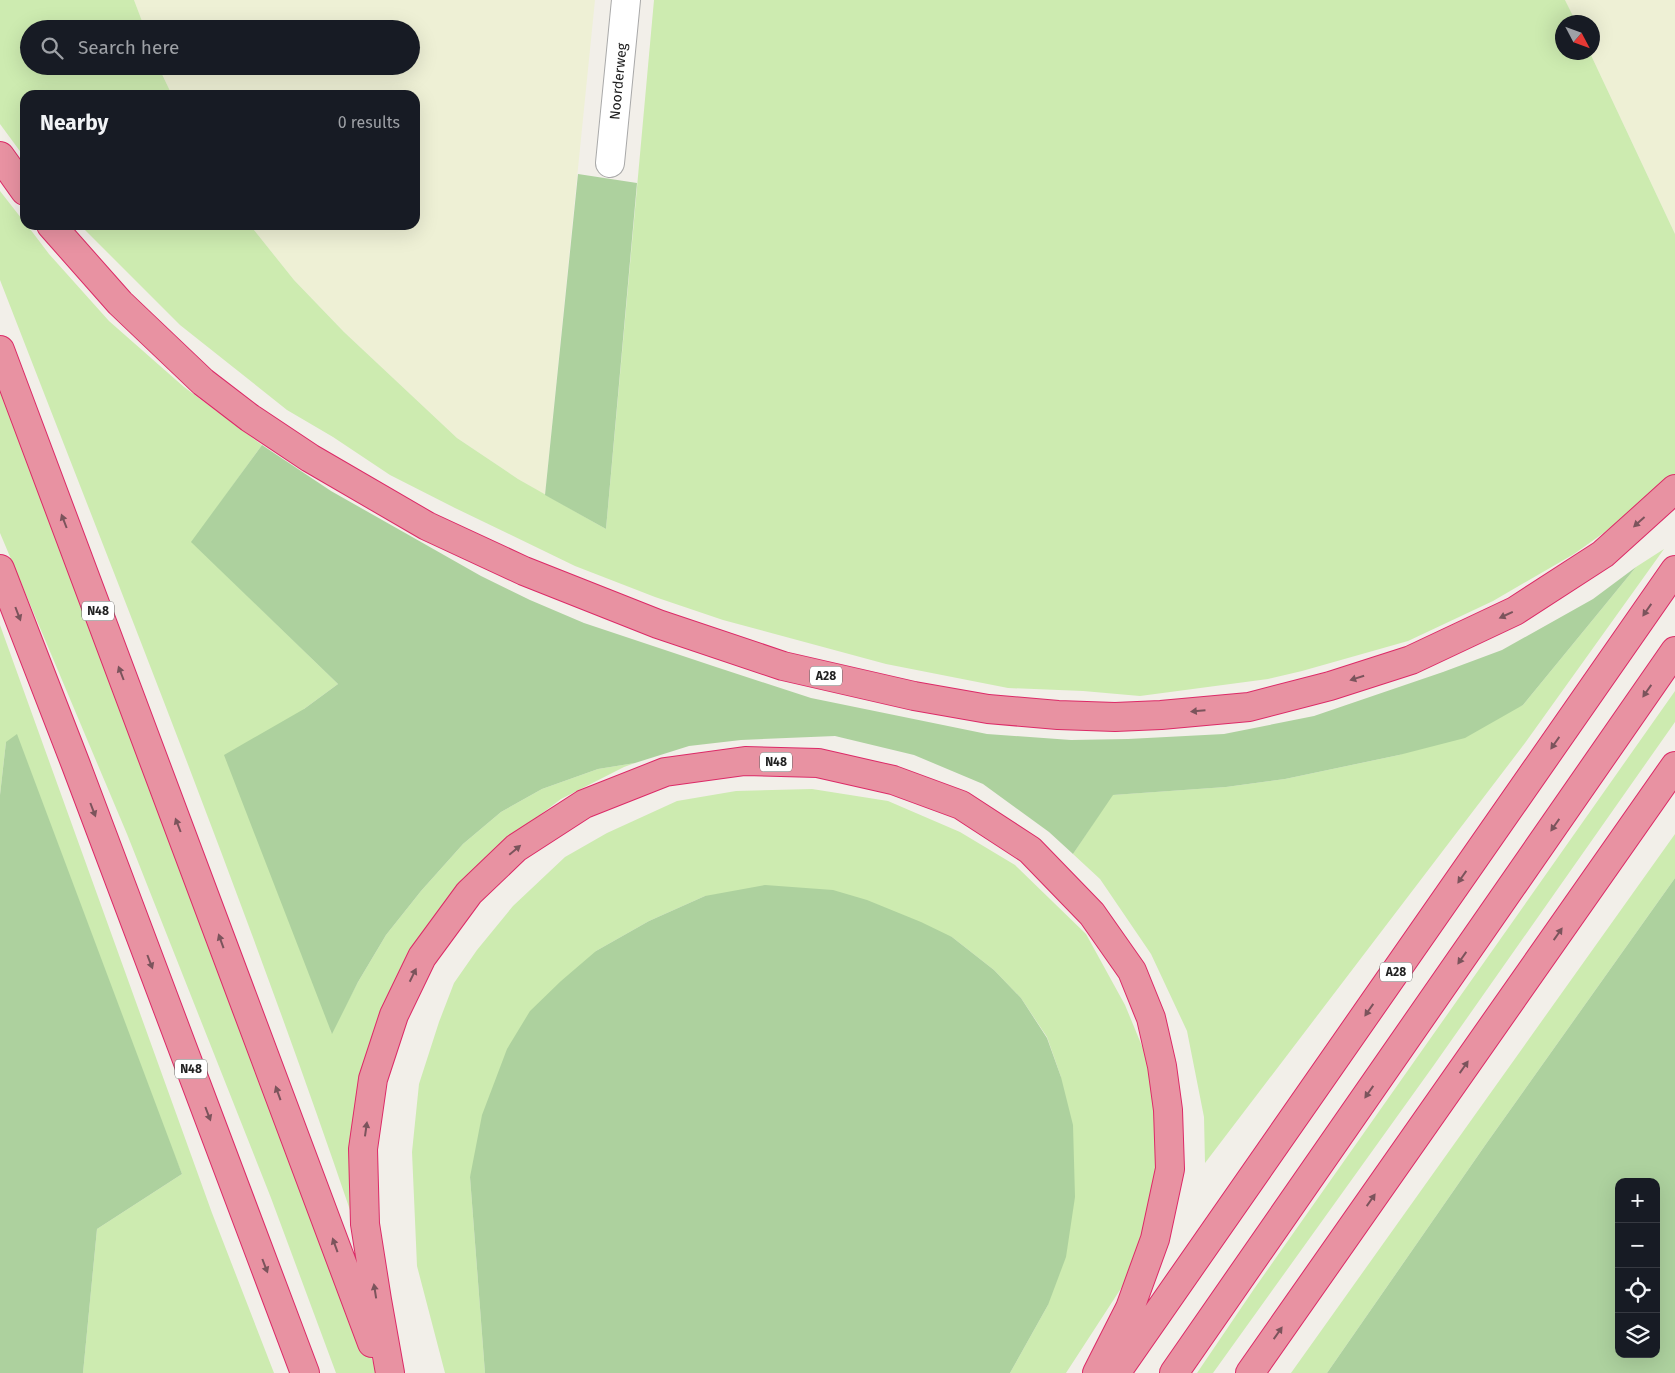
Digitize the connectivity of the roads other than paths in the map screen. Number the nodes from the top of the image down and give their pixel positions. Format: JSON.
{"nodes":[{"id":1,"x":626,"y":0,"type":"edge"},
{"id":2,"x":0,"y":156,"type":"edge"},
{"id":3,"x":610,"y":163,"type":"dead end"},
{"id":4,"x":20,"y":183,"type":"edge"},
{"id":5,"x":55,"y":230,"type":"edge"},
{"id":6,"x":0,"y":350,"type":"edge"},
{"id":7,"x":1675,"y":490,"type":"edge"},
{"id":8,"x":0,"y":569,"type":"edge"},
{"id":9,"x":1675,"y":570,"type":"edge"},
{"id":10,"x":1675,"y":651,"type":"edge"},
{"id":11,"x":1675,"y":766,"type":"edge"},
{"id":12,"x":305,"y":1373,"type":"edge"},
{"id":13,"x":383,"y":1373,"type":"edge"},
{"id":14,"x":390,"y":1373,"type":"edge"},
{"id":15,"x":1097,"y":1373,"type":"edge"},
{"id":16,"x":1116,"y":1373,"type":"edge"},
{"id":17,"x":1174,"y":1373,"type":"edge"},
{"id":18,"x":1250,"y":1373,"type":"edge"}],
"edges":[{"from":1,"to":3,"type":"street","name":"Noorderweg"},
{"from":2,"to":4,"type":"highway"},
{"from":7,"to":5,"type":"highway","number":"A28","one_way":true},
{"from":13,"to":6,"type":"highway","number":"N48","one_way":true},
{"from":8,"to":12,"type":"highway","number":"N48","one_way":true},
{"from":9,"to":16,"type":"highway","number":"A28","one_way":true},
{"from":10,"to":17,"type":"highway","one_way":true},
{"from":18,"to":11,"type":"highway","one_way":true},
{"from":14,"to":15,"type":"highway","number":"N48","one_way":true}]}
